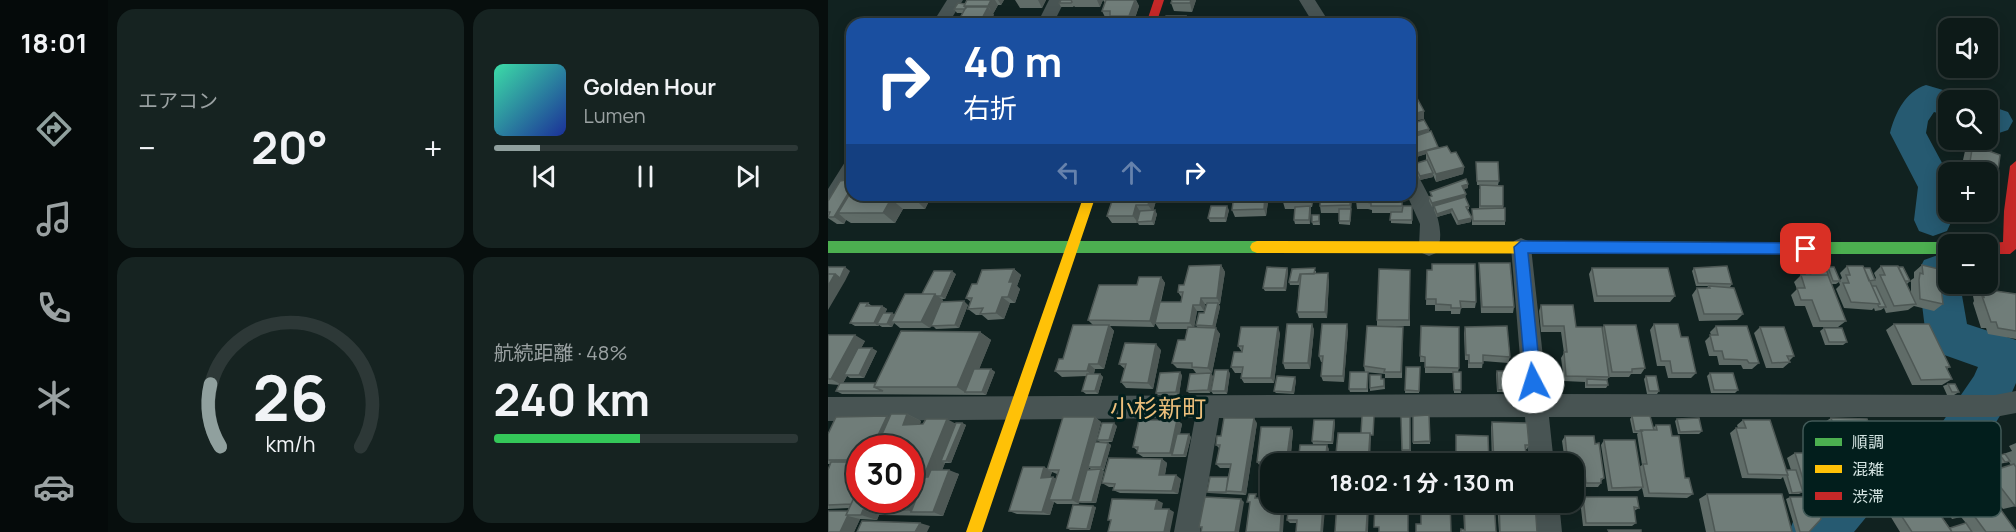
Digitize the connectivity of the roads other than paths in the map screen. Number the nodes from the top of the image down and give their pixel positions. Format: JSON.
{"nodes":[{"id":1,"x":955,"y":0,"type":"edge"},
{"id":2,"x":1057,"y":0,"type":"edge"},
{"id":3,"x":1159,"y":0,"type":"edge"},
{"id":4,"x":1307,"y":0,"type":"edge"},
{"id":5,"x":944,"y":18,"type":"edge"},
{"id":6,"x":1049,"y":18,"type":"edge"},
{"id":7,"x":1152,"y":18,"type":"edge"},
{"id":8,"x":1318,"y":18,"type":"edge"},
{"id":9,"x":2016,"y":166,"type":"edge"},
{"id":10,"x":846,"y":177,"type":"edge"},
{"id":11,"x":1416,"y":192,"type":"edge"},
{"id":12,"x":1088,"y":201,"type":"edge"},
{"id":13,"x":828,"y":206,"type":"edge"},
{"id":14,"x":828,"y":247,"type":"edge"},
{"id":15,"x":1429,"y":247,"type":"junction"},
{"id":16,"x":1521,"y":247,"type":"junction"},
{"id":17,"x":1938,"y":248,"type":"edge"},
{"id":18,"x":2013,"y":248,"type":"edge"},
{"id":19,"x":1070,"y":249,"type":"junction"},
{"id":20,"x":2005,"y":404,"type":"edge"},
{"id":21,"x":1536,"y":405,"type":"junction"},
{"id":22,"x":1209,"y":406,"type":"junction"},
{"id":23,"x":1017,"y":408,"type":"junction"},
{"id":24,"x":828,"y":409,"type":"edge"},
{"id":25,"x":1541,"y":453,"type":"edge"},
{"id":26,"x":1547,"y":513,"type":"edge"},
{"id":27,"x":974,"y":532,"type":"edge"},
{"id":28,"x":1187,"y":532,"type":"edge"},
{"id":29,"x":1549,"y":532,"type":"edge"}],
"edges":[{"from":1,"to":5,"type":"street"},
{"from":2,"to":6,"type":"street"},
{"from":3,"to":7,"type":"street"},
{"from":4,"to":8,"type":"street"},
{"from":9,"to":18,"type":"street"},
{"from":10,"to":13,"type":"street"},
{"from":11,"to":15,"type":"street"},
{"from":12,"to":19,"type":"street"},
{"from":14,"to":19,"type":"street"},
{"from":15,"to":16,"type":"street"},
{"from":15,"to":19,"type":"street"},
{"from":16,"to":17,"type":"street"},
{"from":16,"to":21,"type":"street"},
{"from":19,"to":23,"type":"street"},
{"from":20,"to":21,"type":"street"},
{"from":21,"to":22,"type":"street"},
{"from":21,"to":25,"type":"street"},
{"from":22,"to":23,"type":"street"},
{"from":22,"to":28,"type":"street"},
{"from":23,"to":24,"type":"street"},
{"from":23,"to":27,"type":"street"},
{"from":26,"to":29,"type":"street"}]}
